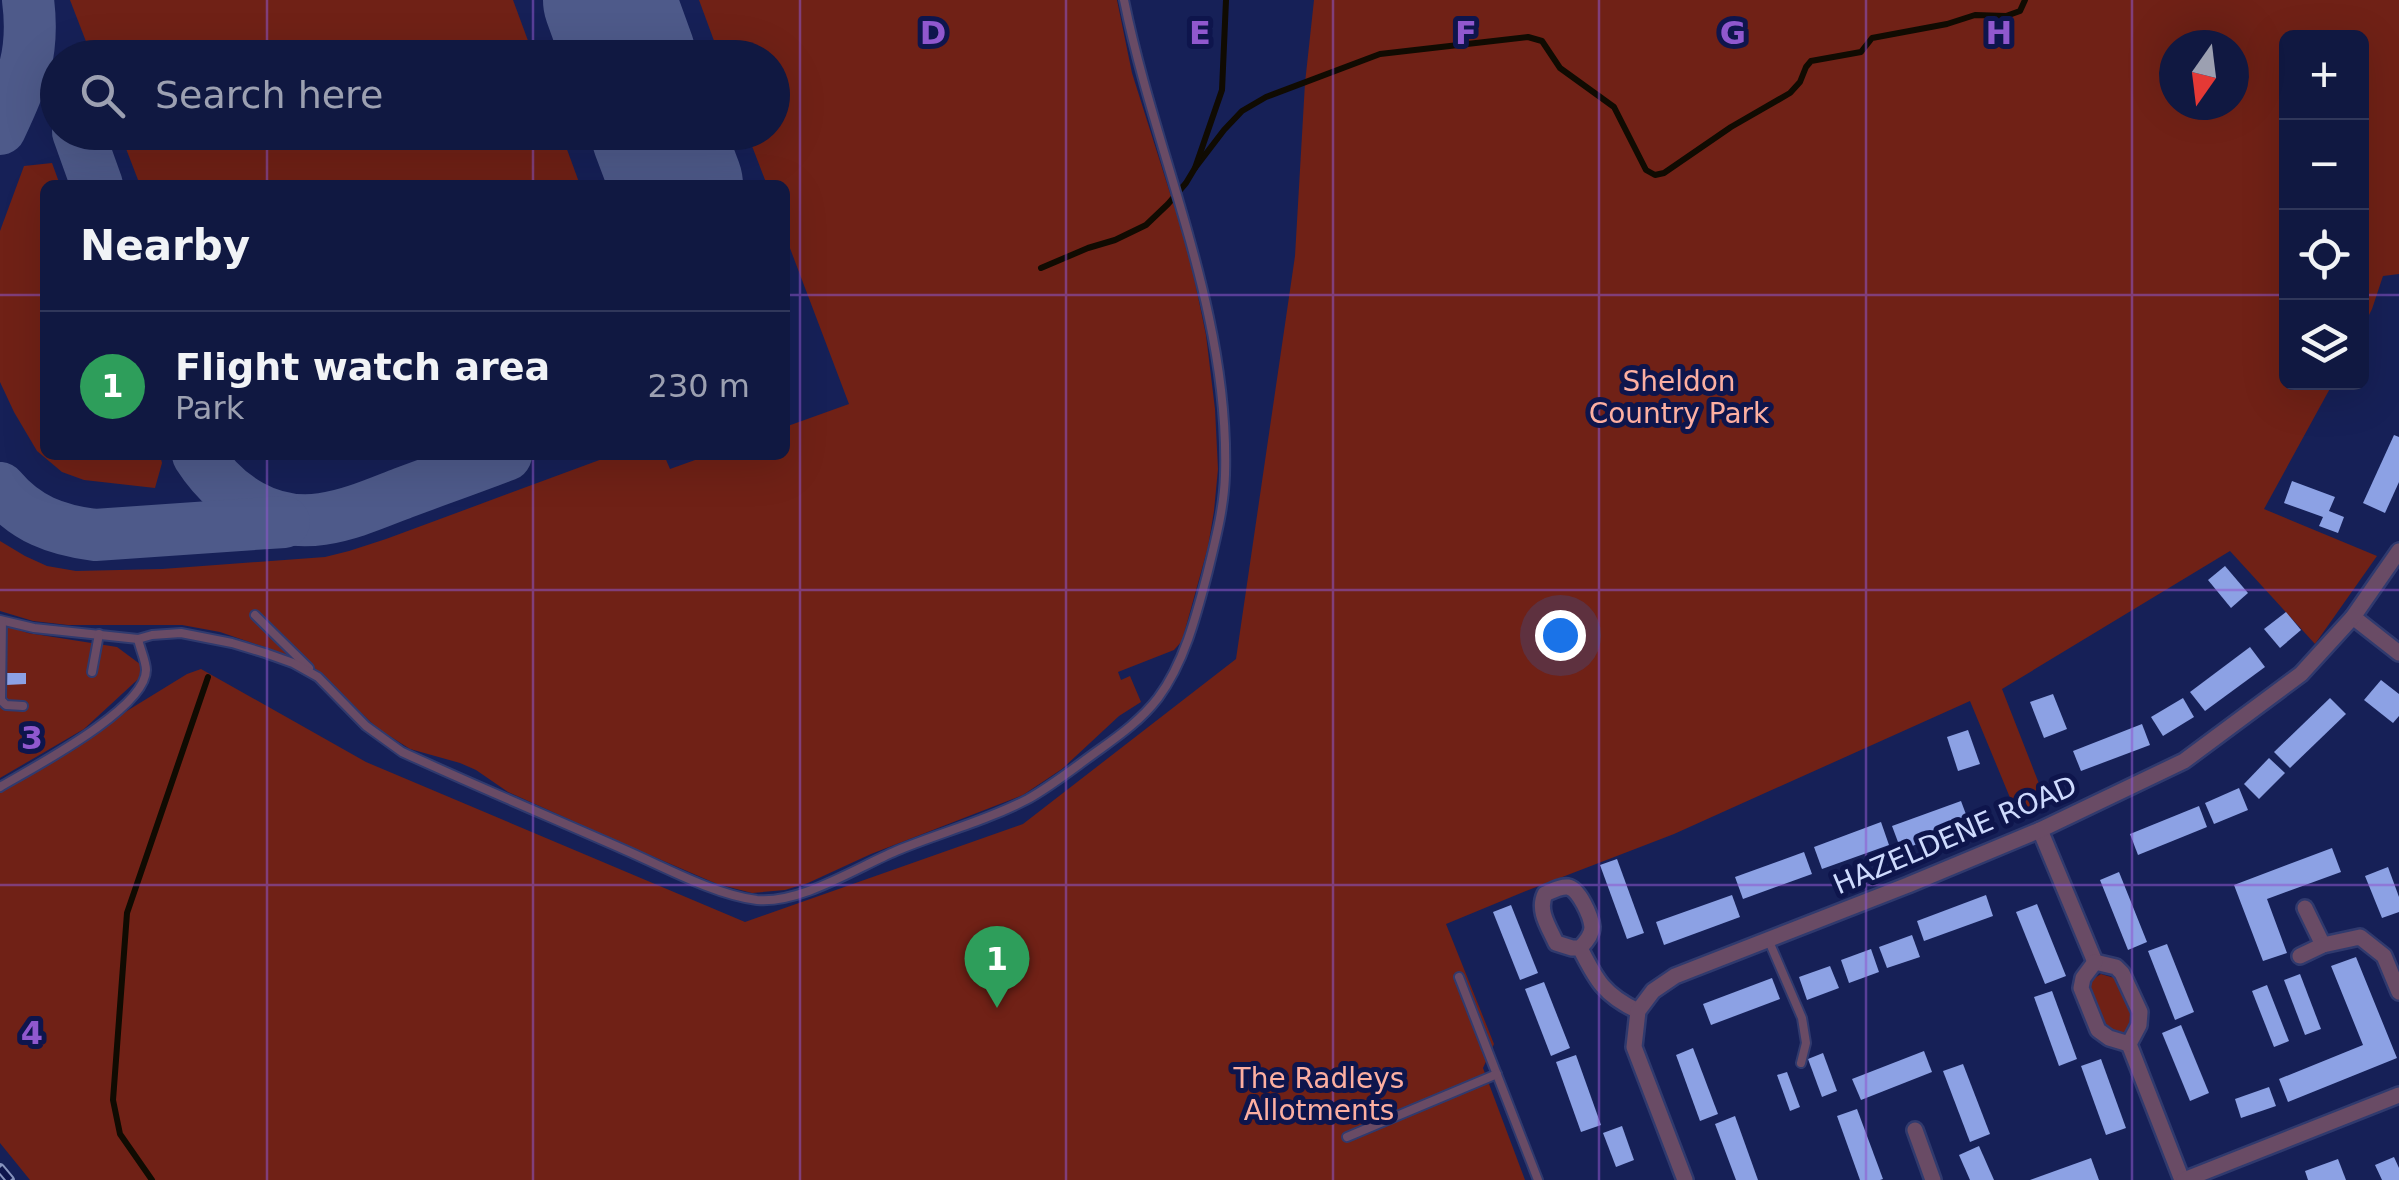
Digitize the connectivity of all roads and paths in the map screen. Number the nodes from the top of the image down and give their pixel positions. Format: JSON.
{"nodes":[{"id":1,"x":1124,"y":0,"type":"edge"},
{"id":2,"x":2399,"y":551,"type":"edge"},
{"id":3,"x":255,"y":615,"type":"dead end"},
{"id":4,"x":2353,"y":617,"type":"junction"},
{"id":5,"x":1,"y":620,"type":"edge"},
{"id":6,"x":100,"y":634,"type":"junction"},
{"id":7,"x":138,"y":639,"type":"junction"},
{"id":8,"x":2399,"y":653,"type":"edge"},
{"id":9,"x":92,"y":672,"type":"dead end"},
{"id":10,"x":318,"y":676,"type":"junction"},
{"id":11,"x":23,"y":706,"type":"dead end"},
{"id":12,"x":0,"y":787,"type":"edge"},
{"id":13,"x":2040,"y":830,"type":"junction"},
{"id":14,"x":2305,"y":908,"type":"dead end"},
{"id":15,"x":1768,"y":939,"type":"junction"},
{"id":16,"x":2322,"y":945,"type":"junction"},
{"id":17,"x":1580,"y":948,"type":"dead end"},
{"id":18,"x":2300,"y":956,"type":"dead end"},
{"id":19,"x":2095,"y":962,"type":"junction"},
{"id":20,"x":1459,"y":976,"type":"dead end"},
{"id":21,"x":2399,"y":992,"type":"edge"},
{"id":22,"x":1638,"y":1011,"type":"junction"},
{"id":23,"x":2129,"y":1044,"type":"junction"},
{"id":24,"x":1801,"y":1063,"type":"dead end"},
{"id":25,"x":1497,"y":1074,"type":"junction"},
{"id":26,"x":2399,"y":1095,"type":"edge"},
{"id":27,"x":1915,"y":1130,"type":"dead end"},
{"id":28,"x":1347,"y":1137,"type":"dead end"},
{"id":29,"x":1538,"y":1180,"type":"edge"},
{"id":30,"x":1685,"y":1180,"type":"edge"},
{"id":31,"x":1933,"y":1180,"type":"edge"},
{"id":32,"x":2183,"y":1180,"type":"edge"}],
"edges":[{"from":1,"to":10,"type":"lane"},
{"from":2,"to":4,"type":"street","name":"HAZELDENE ROAD"},
{"from":3,"to":10,"type":"lane"},
{"from":4,"to":8,"type":"street"},
{"from":4,"to":13,"type":"street","name":"HAZELDENE ROAD"},
{"from":5,"to":6,"type":"lane"},
{"from":5,"to":11,"type":"lane"},
{"from":6,"to":7,"type":"lane"},
{"from":6,"to":9,"type":"lane"},
{"from":7,"to":10,"type":"lane"},
{"from":7,"to":12,"type":"lane"},
{"from":13,"to":15,"type":"street","name":"HAZELDENE ROAD"},
{"from":13,"to":19,"type":"street"},
{"from":14,"to":16,"type":"street"},
{"from":15,"to":22,"type":"street","name":"HAZELDENE ROAD"},
{"from":15,"to":24,"type":"lane"},
{"from":16,"to":18,"type":"street"},
{"from":16,"to":21,"type":"street"},
{"from":17,"to":22,"type":"street"},
{"from":19,"to":23,"type":"street"},
{"from":19,"to":23,"type":"street"},
{"from":20,"to":25,"type":"lane"},
{"from":22,"to":30,"type":"street"},
{"from":23,"to":32,"type":"street"},
{"from":25,"to":28,"type":"lane"},
{"from":25,"to":29,"type":"lane"},
{"from":26,"to":32,"type":"street"},
{"from":27,"to":31,"type":"street"}]}
